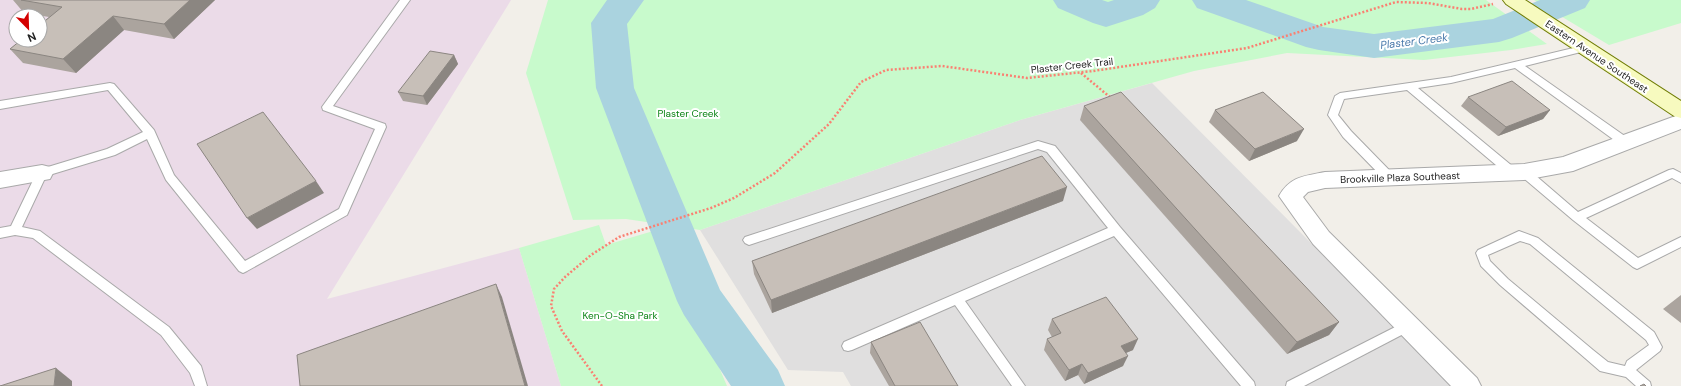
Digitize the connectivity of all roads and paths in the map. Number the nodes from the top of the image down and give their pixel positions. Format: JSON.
{"nodes":[{"id":1,"x":405,"y":0,"type":"edge"},
{"id":2,"x":1411,"y":0,"type":"edge"},
{"id":3,"x":1504,"y":2,"type":"edge"},
{"id":4,"x":1407,"y":3,"type":"junction"},
{"id":5,"x":1586,"y":48,"type":"junction"},
{"id":6,"x":1517,"y":65,"type":"junction"},
{"id":7,"x":1081,"y":72,"type":"junction"},
{"id":8,"x":1409,"y":86,"type":"junction"},
{"id":9,"x":1115,"y":102,"type":"edge"},
{"id":10,"x":0,"y":105,"type":"edge"},
{"id":11,"x":1681,"y":112,"type":"edge"},
{"id":12,"x":1681,"y":121,"type":"edge"},
{"id":13,"x":150,"y":133,"type":"junction"},
{"id":14,"x":1625,"y":142,"type":"junction"},
{"id":15,"x":1518,"y":172,"type":"junction"},
{"id":16,"x":42,"y":173,"type":"junction"},
{"id":17,"x":1389,"y":177,"type":"junction"},
{"id":18,"x":1681,"y":178,"type":"edge"},
{"id":19,"x":0,"y":180,"type":"edge"},
{"id":20,"x":1577,"y":217,"type":"junction"},
{"id":21,"x":15,"y":230,"type":"junction"},
{"id":22,"x":1116,"y":230,"type":"junction"},
{"id":23,"x":0,"y":233,"type":"edge"},
{"id":24,"x":749,"y":240,"type":"dead end"},
{"id":25,"x":1681,"y":242,"type":"edge"},
{"id":26,"x":957,"y":299,"type":"junction"},
{"id":27,"x":1407,"y":326,"type":"junction"},
{"id":28,"x":848,"y":346,"type":"dead end"},
{"id":29,"x":1629,"y":372,"type":"junction"},
{"id":30,"x":201,"y":386,"type":"edge"},
{"id":31,"x":602,"y":386,"type":"edge"},
{"id":32,"x":1019,"y":386,"type":"edge"},
{"id":33,"x":1248,"y":386,"type":"edge"},
{"id":34,"x":1292,"y":386,"type":"edge"},
{"id":35,"x":1468,"y":386,"type":"edge"},
{"id":36,"x":1645,"y":386,"type":"edge"}],
"edges":[{"from":1,"to":13,"type":"lane"},
{"from":2,"to":4,"type":"path"},
{"from":3,"to":4,"type":"path","name":"Plaster Creek Trail"},
{"from":3,"to":5,"type":"main road","name":"Eastern Avenue Southeast"},
{"from":4,"to":7,"type":"path","name":"Plaster Creek Trail"},
{"from":5,"to":6,"type":"lane"},
{"from":5,"to":11,"type":"main road","name":"Eastern Avenue Southeast"},
{"from":6,"to":8,"type":"lane"},
{"from":6,"to":14,"type":"lane"},
{"from":7,"to":9,"type":"path"},
{"from":7,"to":31,"type":"path","name":"Plaster Creek Trail"},
{"from":8,"to":15,"type":"lane"},
{"from":8,"to":17,"type":"lane"},
{"from":10,"to":13,"type":"lane"},
{"from":12,"to":14,"type":"street","name":"Brookville Plaza Southeast"},
{"from":13,"to":16,"type":"lane"},
{"from":14,"to":15,"type":"street","name":"Brookville Plaza Southeast"},
{"from":15,"to":17,"type":"street","name":"Brookville Plaza Southeast"},
{"from":15,"to":20,"type":"lane"},
{"from":16,"to":19,"type":"street"},
{"from":16,"to":21,"type":"lane"},
{"from":17,"to":27,"type":"street","name":"Brookville Plaza Southeast"},
{"from":18,"to":20,"type":"lane"},
{"from":20,"to":25,"type":"lane"},
{"from":21,"to":23,"type":"lane"},
{"from":21,"to":30,"type":"lane"},
{"from":22,"to":24,"type":"lane"},
{"from":22,"to":26,"type":"lane"},
{"from":22,"to":33,"type":"lane"},
{"from":26,"to":28,"type":"lane"},
{"from":26,"to":32,"type":"lane"},
{"from":27,"to":34,"type":"lane"},
{"from":27,"to":35,"type":"street"},
{"from":29,"to":29,"type":"lane"},
{"from":29,"to":36,"type":"lane"}]}
